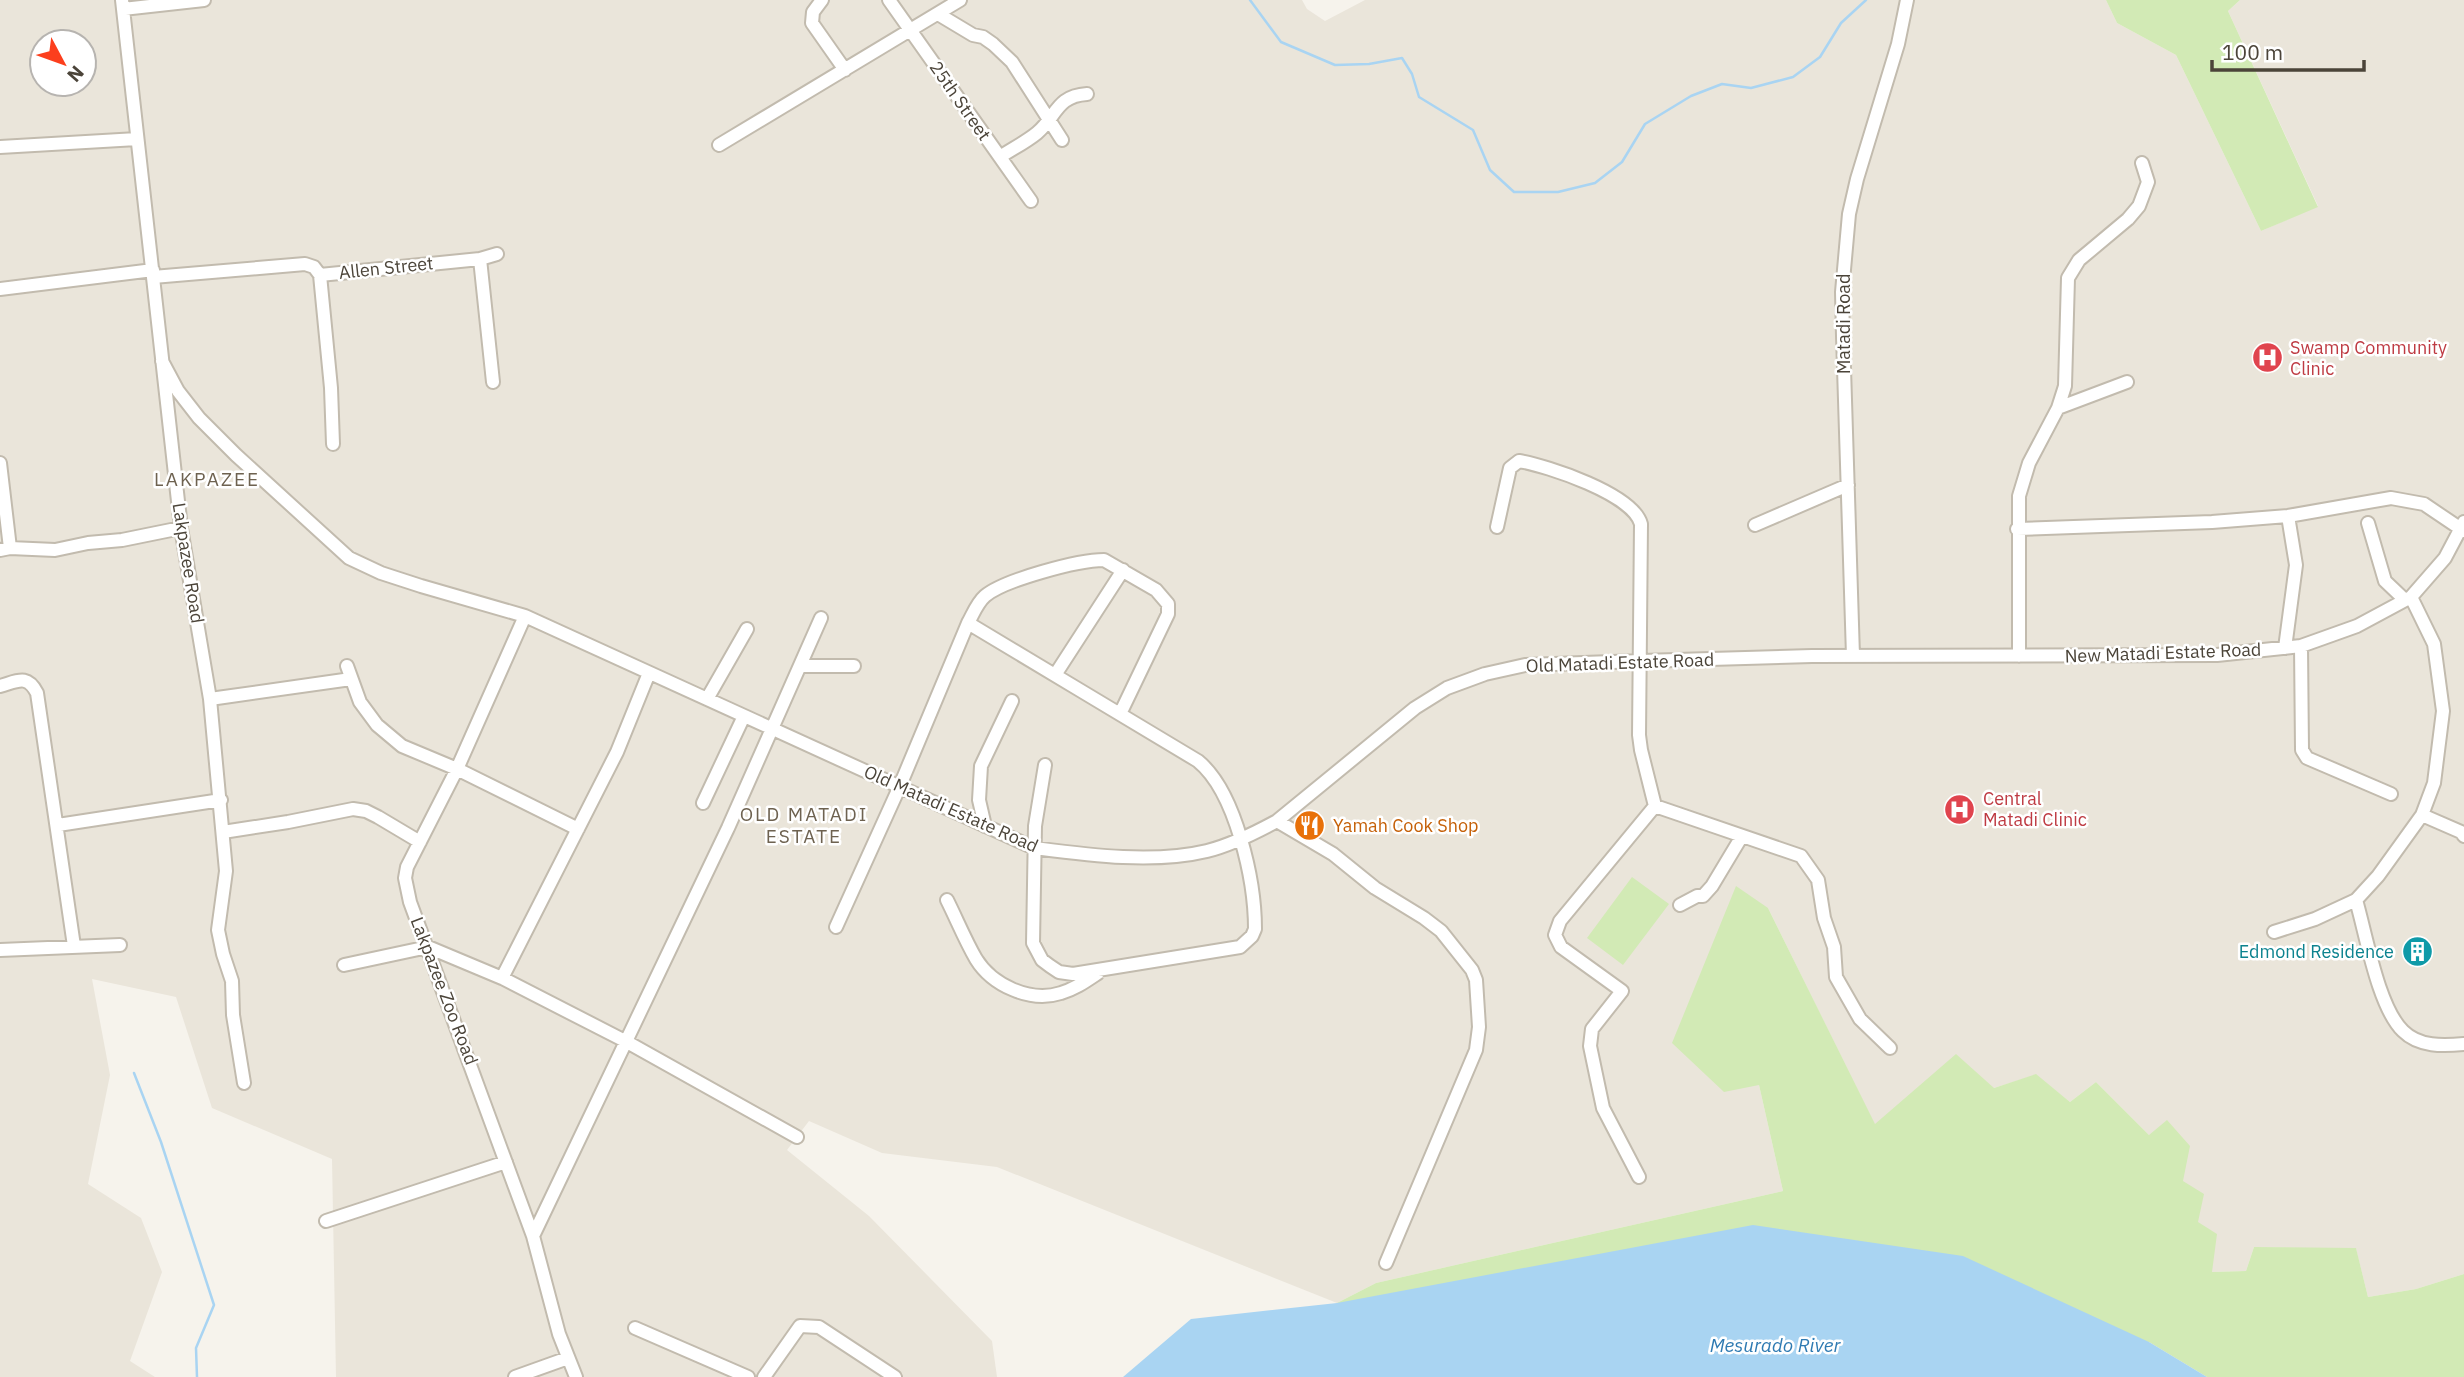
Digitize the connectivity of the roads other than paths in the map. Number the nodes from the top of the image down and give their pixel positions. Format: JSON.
{"nodes":[{"id":1,"x":204,"y":0,"type":"edge"},
{"id":2,"x":822,"y":0,"type":"edge"},
{"id":3,"x":889,"y":0,"type":"edge"},
{"id":4,"x":960,"y":0,"type":"edge"},
{"id":5,"x":1907,"y":0,"type":"edge"},
{"id":6,"x":122,"y":5,"type":"edge"},
{"id":7,"x":938,"y":14,"type":"junction"},
{"id":8,"x":909,"y":30,"type":"junction"},
{"id":9,"x":845,"y":70,"type":"junction"},
{"id":10,"x":1087,"y":94,"type":"dead end"},
{"id":11,"x":1049,"y":118,"type":"junction"},
{"id":12,"x":137,"y":139,"type":"junction"},
{"id":13,"x":1062,"y":141,"type":"dead end"},
{"id":14,"x":719,"y":145,"type":"dead end"},
{"id":15,"x":0,"y":147,"type":"edge"},
{"id":16,"x":1000,"y":157,"type":"junction"},
{"id":17,"x":2142,"y":163,"type":"dead end"},
{"id":18,"x":1031,"y":201,"type":"dead end"},
{"id":19,"x":498,"y":254,"type":"dead end"},
{"id":20,"x":480,"y":259,"type":"junction"},
{"id":21,"x":153,"y":273,"type":"junction"},
{"id":22,"x":320,"y":275,"type":"junction"},
{"id":23,"x":0,"y":289,"type":"edge"},
{"id":24,"x":162,"y":361,"type":"junction"},
{"id":25,"x":494,"y":382,"type":"dead end"},
{"id":26,"x":2127,"y":382,"type":"dead end"},
{"id":27,"x":2058,"y":408,"type":"junction"},
{"id":28,"x":333,"y":444,"type":"dead end"},
{"id":29,"x":0,"y":463,"type":"edge"},
{"id":30,"x":1848,"y":485,"type":"junction"},
{"id":31,"x":2288,"y":516,"type":"junction"},
{"id":32,"x":2368,"y":523,"type":"dead end"},
{"id":33,"x":1755,"y":525,"type":"dead end"},
{"id":34,"x":1497,"y":527,"type":"dead end"},
{"id":35,"x":2462,"y":527,"type":"edge"},
{"id":36,"x":181,"y":528,"type":"junction"},
{"id":37,"x":2017,"y":529,"type":"junction"},
{"id":38,"x":5,"y":549,"type":"edge"},
{"id":39,"x":1123,"y":570,"type":"junction"},
{"id":40,"x":2408,"y":598,"type":"junction"},
{"id":41,"x":525,"y":616,"type":"junction"},
{"id":42,"x":821,"y":618,"type":"dead end"},
{"id":43,"x":968,"y":623,"type":"junction"},
{"id":44,"x":747,"y":629,"type":"dead end"},
{"id":45,"x":2301,"y":646,"type":"junction"},
{"id":46,"x":2285,"y":648,"type":"junction"},
{"id":47,"x":1853,"y":656,"type":"junction"},
{"id":48,"x":2019,"y":656,"type":"junction"},
{"id":49,"x":1642,"y":661,"type":"junction"},
{"id":50,"x":801,"y":666,"type":"junction"},
{"id":51,"x":854,"y":666,"type":"dead end"},
{"id":52,"x":649,"y":673,"type":"junction"},
{"id":53,"x":1055,"y":676,"type":"junction"},
{"id":54,"x":0,"y":686,"type":"edge"},
{"id":55,"x":210,"y":699,"type":"junction"},
{"id":56,"x":707,"y":699,"type":"junction"},
{"id":57,"x":1012,"y":701,"type":"dead end"},
{"id":58,"x":1119,"y":714,"type":"junction"},
{"id":59,"x":744,"y":716,"type":"junction"},
{"id":60,"x":774,"y":728,"type":"junction"},
{"id":61,"x":1045,"y":765,"type":"dead end"},
{"id":62,"x":457,"y":769,"type":"junction"},
{"id":63,"x":899,"y":788,"type":"junction"},
{"id":64,"x":2391,"y":794,"type":"dead end"},
{"id":65,"x":221,"y":800,"type":"junction"},
{"id":66,"x":703,"y":803,"type":"dead end"},
{"id":67,"x":1655,"y":806,"type":"junction"},
{"id":68,"x":2422,"y":815,"type":"junction"},
{"id":69,"x":1277,"y":821,"type":"junction"},
{"id":70,"x":58,"y":825,"type":"junction"},
{"id":71,"x":985,"y":826,"type":"junction"},
{"id":72,"x":578,"y":828,"type":"junction"},
{"id":73,"x":223,"y":832,"type":"junction"},
{"id":74,"x":1742,"y":836,"type":"junction"},
{"id":75,"x":2464,"y":836,"type":"edge"},
{"id":76,"x":1243,"y":838,"type":"junction"},
{"id":77,"x":420,"y":842,"type":"junction"},
{"id":78,"x":1034,"y":848,"type":"junction"},
{"id":79,"x":947,"y":900,"type":"dead end"},
{"id":80,"x":2356,"y":900,"type":"junction"},
{"id":81,"x":1679,"y":905,"type":"dead end"},
{"id":82,"x":836,"y":927,"type":"dead end"},
{"id":83,"x":2274,"y":932,"type":"dead end"},
{"id":84,"x":120,"y":945,"type":"dead end"},
{"id":85,"x":74,"y":946,"type":"junction"},
{"id":86,"x":428,"y":947,"type":"junction"},
{"id":87,"x":0,"y":949,"type":"edge"},
{"id":88,"x":344,"y":965,"type":"dead end"},
{"id":89,"x":1102,"y":970,"type":"junction"},
{"id":90,"x":502,"y":978,"type":"junction"},
{"id":91,"x":627,"y":1042,"type":"junction"},
{"id":92,"x":2464,"y":1044,"type":"edge"},
{"id":93,"x":1890,"y":1048,"type":"dead end"},
{"id":94,"x":244,"y":1083,"type":"dead end"},
{"id":95,"x":797,"y":1137,"type":"dead end"},
{"id":96,"x":506,"y":1162,"type":"junction"},
{"id":97,"x":1639,"y":1177,"type":"dead end"},
{"id":98,"x":326,"y":1221,"type":"dead end"},
{"id":99,"x":533,"y":1236,"type":"junction"},
{"id":100,"x":1386,"y":1263,"type":"dead end"},
{"id":101,"x":635,"y":1328,"type":"dead end"},
{"id":102,"x":568,"y":1358,"type":"junction"},
{"id":103,"x":515,"y":1377,"type":"edge"},
{"id":104,"x":576,"y":1377,"type":"edge"},
{"id":105,"x":748,"y":1377,"type":"edge"},
{"id":106,"x":764,"y":1377,"type":"edge"},
{"id":107,"x":895,"y":1377,"type":"edge"}],
"edges":[{"from":1,"to":6,"type":"street"},
{"from":2,"to":9,"type":"street"},
{"from":3,"to":8,"type":"street","name":"25th Street"},
{"from":4,"to":7,"type":"street"},
{"from":5,"to":30,"type":"street","name":"Matadi Road"},
{"from":6,"to":12,"type":"street","name":"Lakpazee Road"},
{"from":7,"to":8,"type":"street"},
{"from":7,"to":11,"type":"street"},
{"from":8,"to":9,"type":"street"},
{"from":8,"to":16,"type":"street","name":"25th Street"},
{"from":9,"to":14,"type":"street"},
{"from":10,"to":11,"type":"street"},
{"from":11,"to":13,"type":"street"},
{"from":11,"to":16,"type":"street"},
{"from":12,"to":15,"type":"street"},
{"from":12,"to":21,"type":"street","name":"Lakpazee Road"},
{"from":16,"to":18,"type":"street","name":"25th Street"},
{"from":17,"to":27,"type":"street"},
{"from":19,"to":20,"type":"street","name":"Allen Street"},
{"from":20,"to":22,"type":"street","name":"Allen Street"},
{"from":20,"to":25,"type":"street"},
{"from":21,"to":22,"type":"street","name":"Allen Street"},
{"from":21,"to":23,"type":"street","name":"Allen Street"},
{"from":21,"to":24,"type":"street","name":"Lakpazee Road"},
{"from":22,"to":28,"type":"street"},
{"from":24,"to":36,"type":"street","name":"Lakpazee Road"},
{"from":24,"to":41,"type":"street","name":"Old Matadi Estate Road"},
{"from":26,"to":27,"type":"street"},
{"from":27,"to":37,"type":"street"},
{"from":29,"to":38,"type":"street"},
{"from":30,"to":33,"type":"street"},
{"from":30,"to":47,"type":"street","name":"Matadi Road"},
{"from":31,"to":35,"type":"street"},
{"from":31,"to":37,"type":"street"},
{"from":31,"to":46,"type":"street"},
{"from":32,"to":40,"type":"street"},
{"from":34,"to":49,"type":"street"},
{"from":35,"to":40,"type":"street","name":"New Matadi Estate Road"},
{"from":36,"to":38,"type":"street"},
{"from":36,"to":55,"type":"street","name":"Lakpazee Road"},
{"from":37,"to":48,"type":"street"},
{"from":39,"to":43,"type":"street"},
{"from":39,"to":53,"type":"street"},
{"from":39,"to":58,"type":"street"},
{"from":40,"to":45,"type":"street","name":"New Matadi Estate Road"},
{"from":40,"to":68,"type":"street"},
{"from":41,"to":52,"type":"street","name":"Old Matadi Estate Road"},
{"from":41,"to":62,"type":"street","name":"Lakpazee Zoo Road"},
{"from":42,"to":50,"type":"street"},
{"from":43,"to":53,"type":"street"},
{"from":43,"to":63,"type":"street"},
{"from":44,"to":56,"type":"street"},
{"from":45,"to":46,"type":"street","name":"New Matadi Estate Road"},
{"from":45,"to":64,"type":"street"},
{"from":46,"to":48,"type":"street","name":"New Matadi Estate Road"},
{"from":47,"to":48,"type":"street","name":"New Matadi Estate Road"},
{"from":47,"to":49,"type":"street","name":"Old Matadi Estate Road"},
{"from":49,"to":67,"type":"street"},
{"from":49,"to":69,"type":"street","name":"Old Matadi Estate Road"},
{"from":50,"to":51,"type":"street"},
{"from":50,"to":60,"type":"street"},
{"from":52,"to":56,"type":"street","name":"Old Matadi Estate Road"},
{"from":52,"to":72,"type":"street"},
{"from":53,"to":58,"type":"street"},
{"from":54,"to":70,"type":"street"},
{"from":55,"to":62,"type":"street"},
{"from":55,"to":65,"type":"street","name":"Lakpazee Road"},
{"from":56,"to":59,"type":"street","name":"Old Matadi Estate Road"},
{"from":57,"to":71,"type":"street"},
{"from":58,"to":76,"type":"street"},
{"from":59,"to":60,"type":"street","name":"Old Matadi Estate Road"},
{"from":59,"to":66,"type":"street"},
{"from":60,"to":63,"type":"street","name":"Old Matadi Estate Road"},
{"from":60,"to":91,"type":"street"},
{"from":61,"to":78,"type":"street"},
{"from":62,"to":72,"type":"street"},
{"from":62,"to":77,"type":"street","name":"Lakpazee Zoo Road"},
{"from":63,"to":71,"type":"street","name":"Old Matadi Estate Road"},
{"from":63,"to":82,"type":"street"},
{"from":65,"to":70,"type":"street"},
{"from":65,"to":73,"type":"street","name":"Lakpazee Road"},
{"from":67,"to":74,"type":"street"},
{"from":67,"to":97,"type":"street"},
{"from":68,"to":75,"type":"street"},
{"from":68,"to":80,"type":"street"},
{"from":69,"to":76,"type":"street","name":"Old Matadi Estate Road"},
{"from":69,"to":100,"type":"street"},
{"from":70,"to":85,"type":"street"},
{"from":71,"to":78,"type":"street","name":"Old Matadi Estate Road"},
{"from":72,"to":90,"type":"street"},
{"from":73,"to":77,"type":"street"},
{"from":73,"to":94,"type":"street","name":"Lakpazee Road"},
{"from":74,"to":81,"type":"street"},
{"from":74,"to":93,"type":"street"},
{"from":76,"to":78,"type":"street","name":"Old Matadi Estate Road"},
{"from":76,"to":89,"type":"street"},
{"from":77,"to":86,"type":"street","name":"Lakpazee Zoo Road"},
{"from":78,"to":89,"type":"street"},
{"from":79,"to":89,"type":"street"},
{"from":80,"to":83,"type":"street"},
{"from":80,"to":92,"type":"street"},
{"from":84,"to":85,"type":"street"},
{"from":85,"to":87,"type":"street"},
{"from":86,"to":88,"type":"street"},
{"from":86,"to":90,"type":"street"},
{"from":86,"to":96,"type":"street","name":"Lakpazee Zoo Road"},
{"from":90,"to":91,"type":"street"},
{"from":91,"to":95,"type":"street"},
{"from":91,"to":99,"type":"street"},
{"from":96,"to":98,"type":"street"},
{"from":96,"to":99,"type":"street","name":"Lakpazee Zoo Road"},
{"from":99,"to":102,"type":"street","name":"Lakpazee Zoo Road"},
{"from":101,"to":105,"type":"street"},
{"from":102,"to":103,"type":"street"},
{"from":102,"to":104,"type":"street","name":"Lakpazee Zoo Road"},
{"from":106,"to":107,"type":"street"}]}
